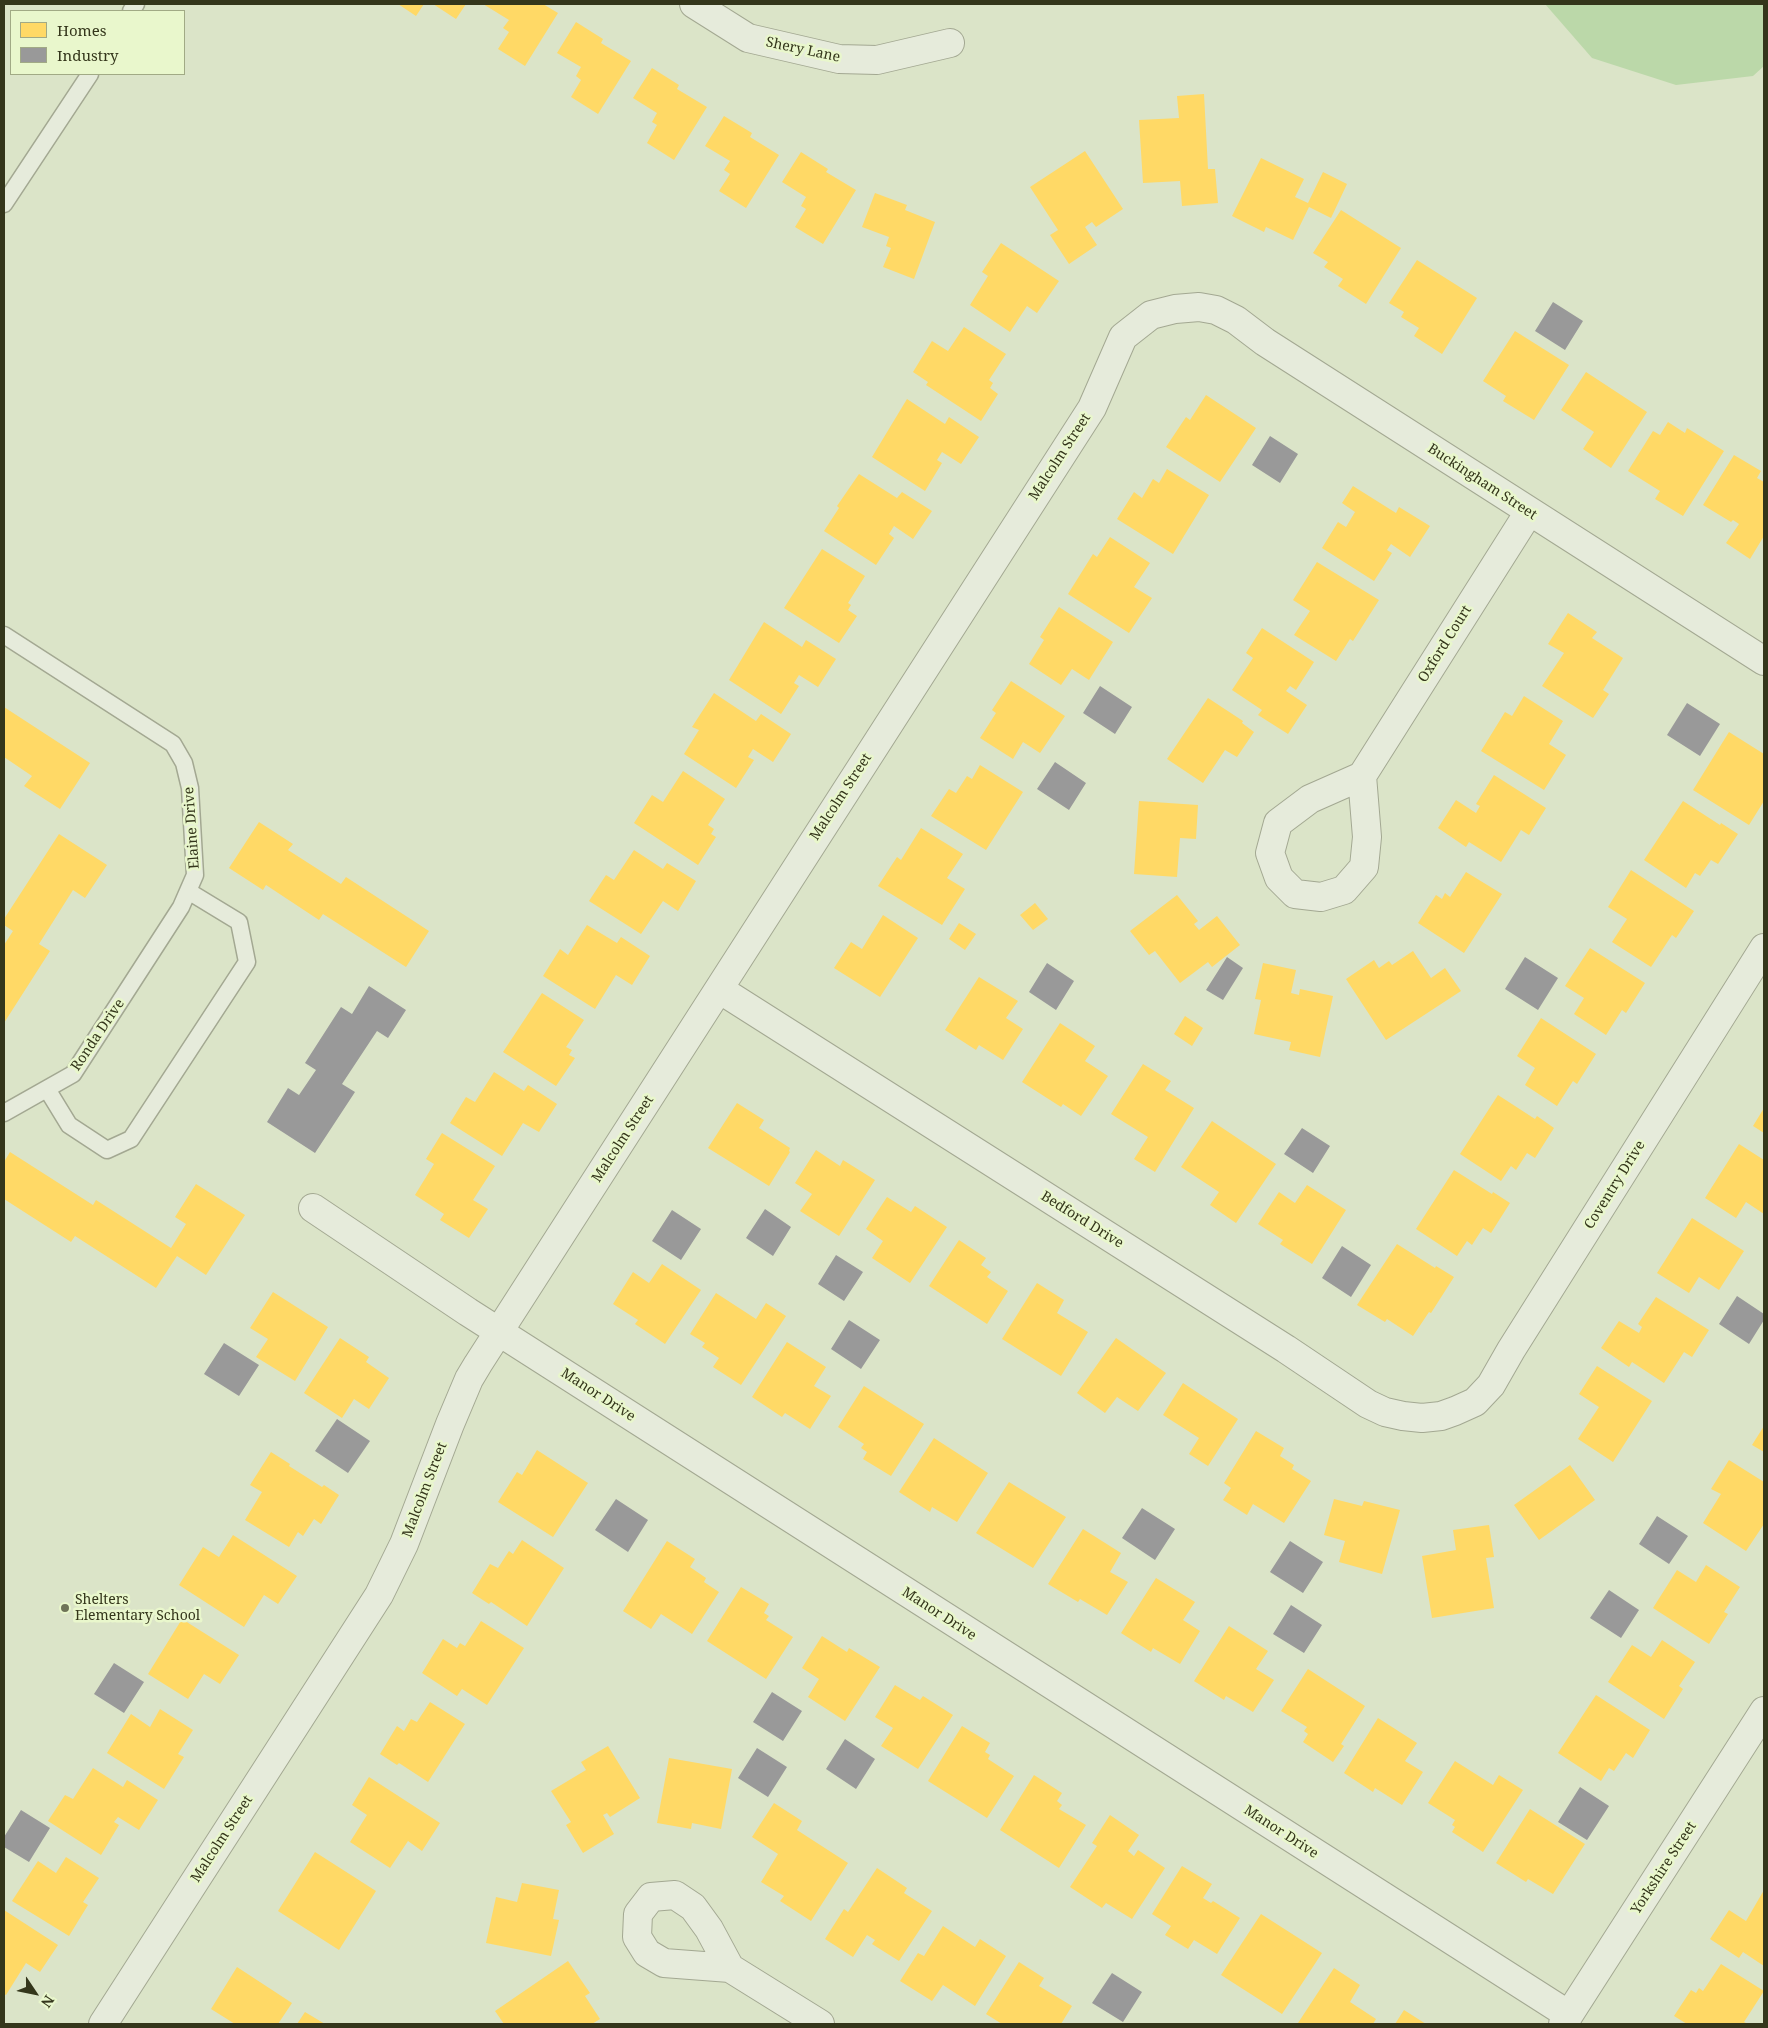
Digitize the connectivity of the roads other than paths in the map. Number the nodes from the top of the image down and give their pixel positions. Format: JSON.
{"nodes":[{"id":1,"x":694,"y":4,"type":"edge"},
{"id":2,"x":950,"y":44,"type":"dead end"},
{"id":3,"x":89,"y":75,"type":"edge"},
{"id":4,"x":4,"y":204,"type":"edge"},
{"id":5,"x":1199,"y":307,"type":"joint"},
{"id":6,"x":1529,"y":512,"type":"junction"},
{"id":7,"x":4,"y":635,"type":"edge"},
{"id":8,"x":1764,"y":661,"type":"edge"},
{"id":9,"x":1362,"y":776,"type":"junction"},
{"id":10,"x":188,"y":891,"type":"junction"},
{"id":11,"x":1764,"y":948,"type":"edge"},
{"id":12,"x":135,"y":980,"type":"joint"},
{"id":13,"x":719,"y":989,"type":"junction"},
{"id":14,"x":47,"y":1090,"type":"junction"},
{"id":15,"x":4,"y":1113,"type":"edge"},
{"id":16,"x":312,"y":1208,"type":"dead end"},
{"id":17,"x":499,"y":1331,"type":"junction"},
{"id":18,"x":1455,"y":1411,"type":"joint"},
{"id":19,"x":1764,"y":1711,"type":"edge"},
{"id":20,"x":730,"y":1968,"type":"dead end"},
{"id":21,"x":1566,"y":2020,"type":"edge"},
{"id":22,"x":103,"y":2024,"type":"edge"},
{"id":23,"x":820,"y":2024,"type":"edge"}],
"edges":[{"from":1,"to":2,"type":"street","name":"Shery Lane"},
{"from":3,"to":4,"type":"lane"},
{"from":5,"to":6,"type":"street","name":"Buckingham Street"},
{"from":5,"to":13,"type":"street","name":"Malcolm Street"},
{"from":6,"to":8,"type":"street","name":"Buckingham Street"},
{"from":6,"to":9,"type":"street","name":"Oxford Court"},
{"from":7,"to":10,"type":"lane","name":"Elaine Drive"},
{"from":9,"to":9,"type":"street"},
{"from":10,"to":12,"type":"lane","name":"Elaine Drive"},
{"from":10,"to":14,"type":"lane"},
{"from":11,"to":18,"type":"street","name":"Coventry Drive"},
{"from":12,"to":14,"type":"lane","name":"Ronda Drive"},
{"from":13,"to":17,"type":"street","name":"Malcolm Street"},
{"from":13,"to":18,"type":"street","name":"Bedford Drive"},
{"from":14,"to":15,"type":"lane","name":"Ronda Drive"},
{"from":16,"to":17,"type":"street","name":"Manor Drive"},
{"from":17,"to":21,"type":"street","name":"Manor Drive"},
{"from":17,"to":22,"type":"street","name":"Malcolm Street"},
{"from":19,"to":21,"type":"street","name":"Yorkshire Street"},
{"from":20,"to":23,"type":"street"}]}
